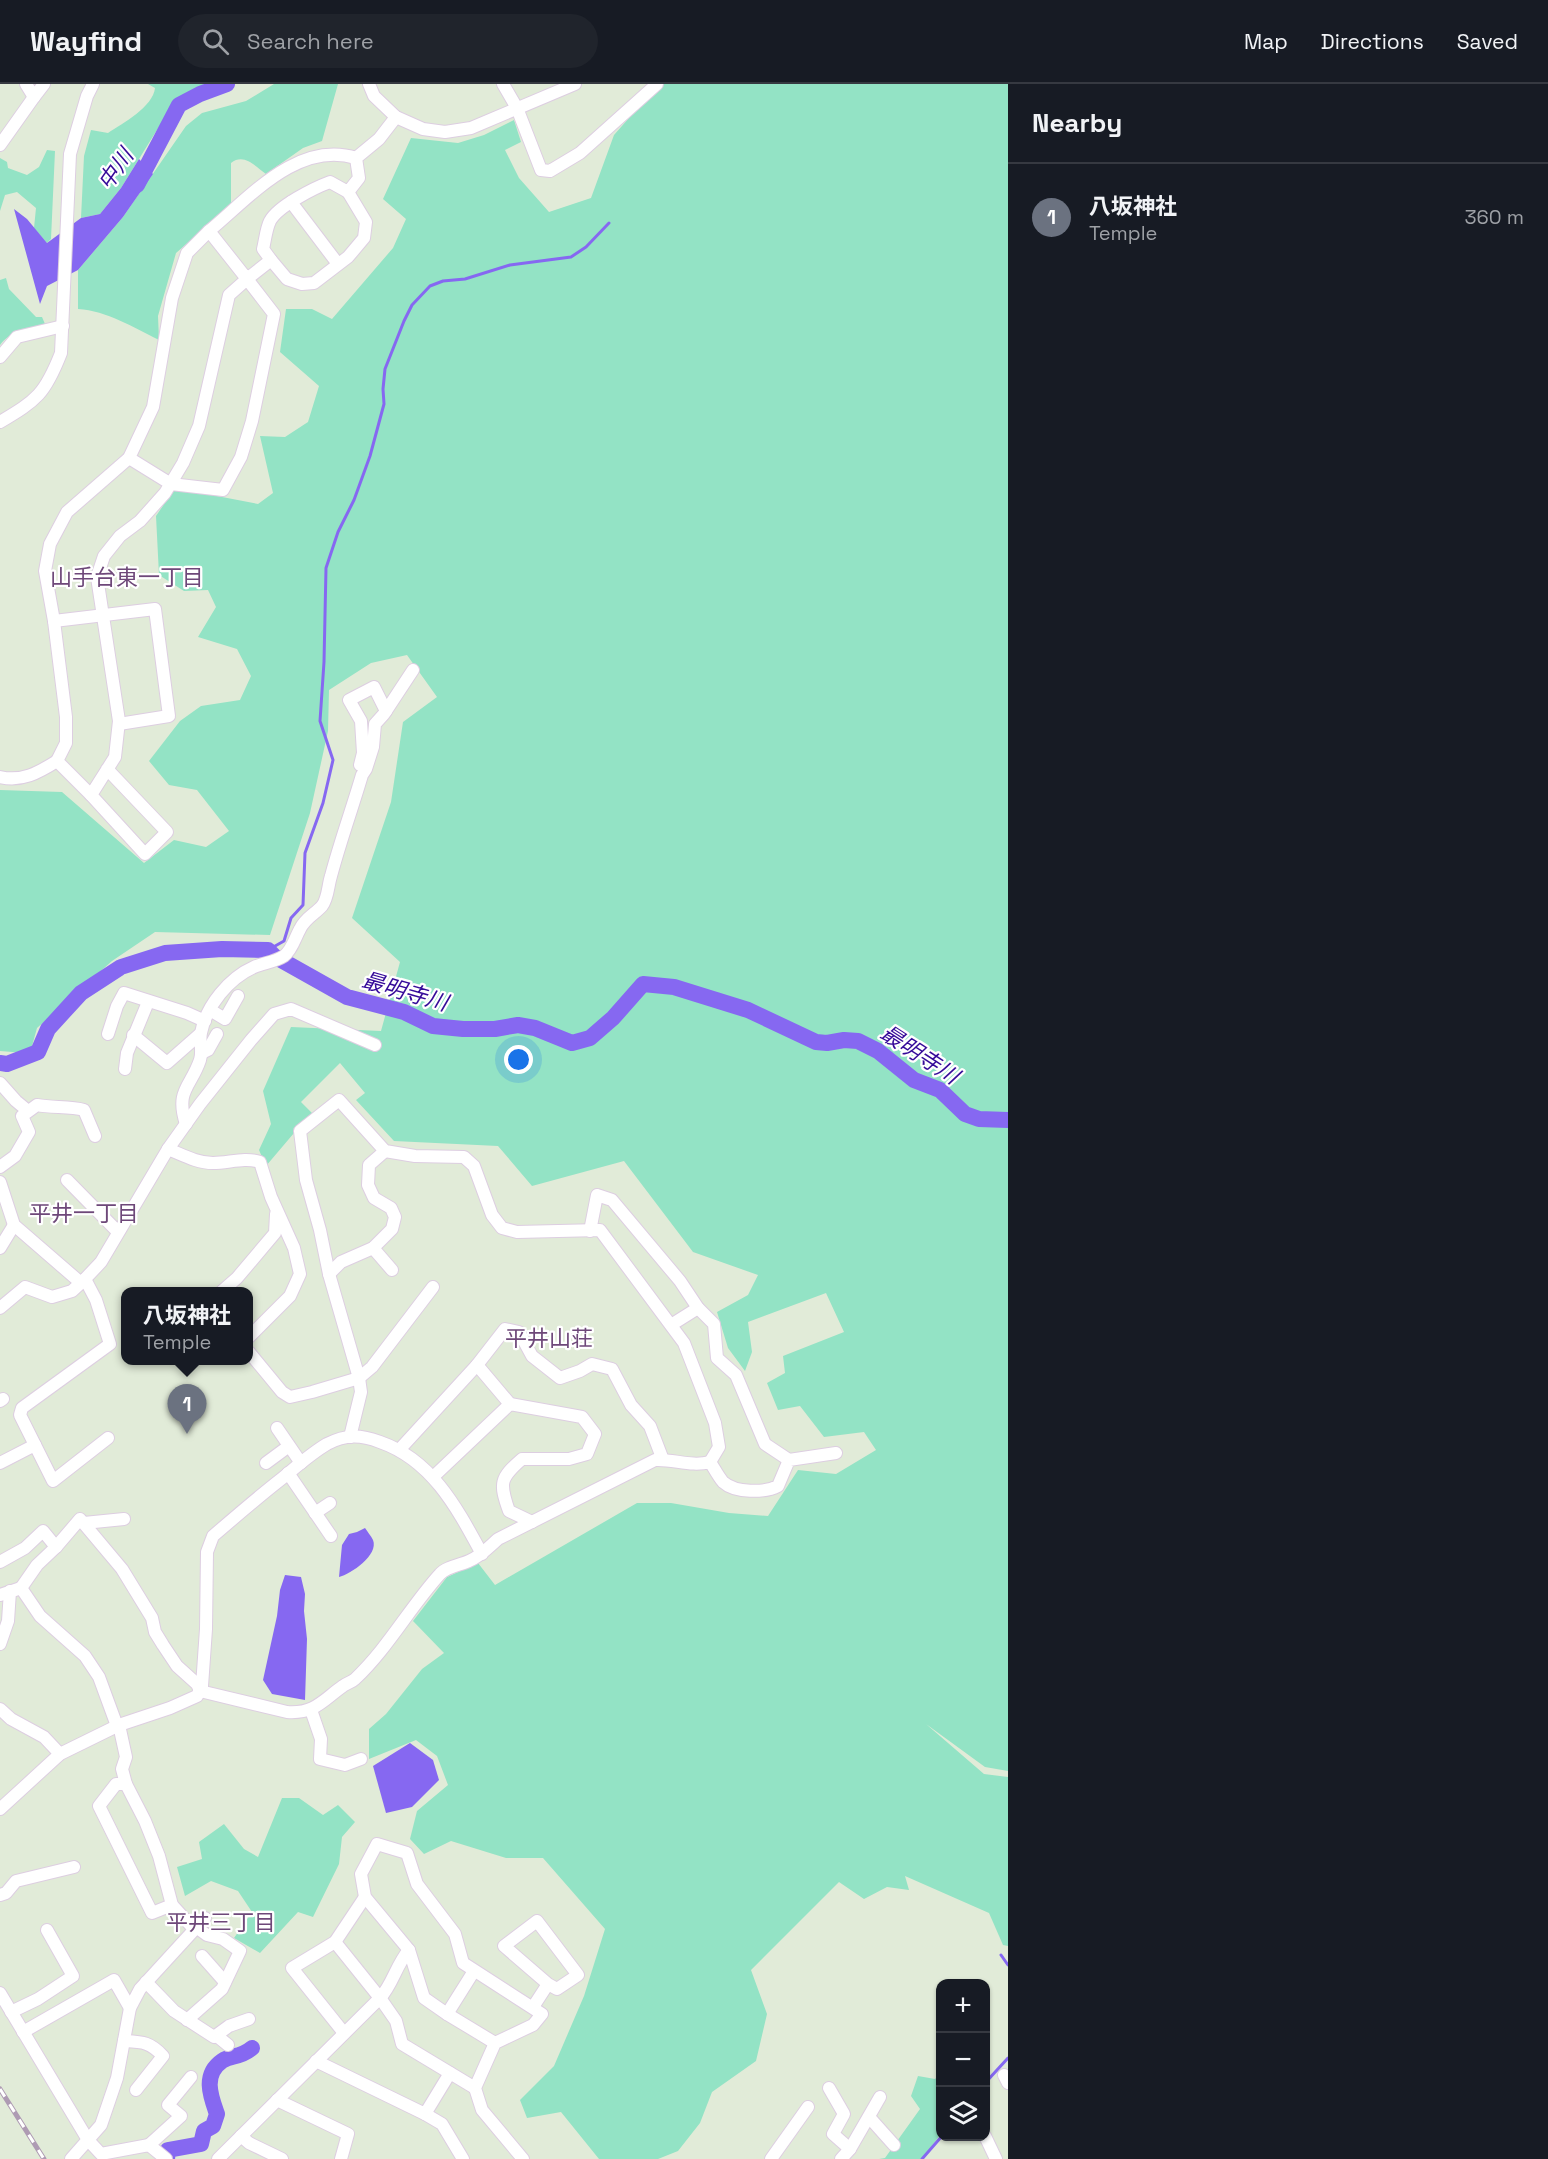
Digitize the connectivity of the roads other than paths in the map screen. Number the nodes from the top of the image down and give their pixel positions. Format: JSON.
{"nodes":[{"id":1,"x":26,"y":84,"type":"edge"},
{"id":2,"x":44,"y":84,"type":"edge"},
{"id":3,"x":93,"y":84,"type":"edge"},
{"id":4,"x":369,"y":84,"type":"edge"},
{"id":5,"x":503,"y":84,"type":"edge"},
{"id":6,"x":575,"y":84,"type":"edge"},
{"id":7,"x":657,"y":84,"type":"edge"},
{"id":8,"x":34,"y":97,"type":"junction"},
{"id":9,"x":517,"y":108,"type":"junction"},
{"id":10,"x":396,"y":117,"type":"junction"},
{"id":11,"x":0,"y":143,"type":"edge"},
{"id":12,"x":356,"y":158,"type":"junction"},
{"id":13,"x":348,"y":192,"type":"junction"},
{"id":14,"x":291,"y":202,"type":"junction"},
{"id":15,"x":209,"y":231,"type":"junction"},
{"id":16,"x":271,"y":260,"type":"junction"},
{"id":17,"x":338,"y":264,"type":"junction"},
{"id":18,"x":247,"y":279,"type":"junction"},
{"id":19,"x":63,"y":326,"type":"junction"},
{"id":20,"x":0,"y":357,"type":"edge"},
{"id":21,"x":0,"y":422,"type":"edge"},
{"id":22,"x":129,"y":458,"type":"junction"},
{"id":23,"x":171,"y":484,"type":"junction"},
{"id":24,"x":104,"y":615,"type":"junction"},
{"id":25,"x":54,"y":621,"type":"junction"},
{"id":26,"x":413,"y":670,"type":"dead end"},
{"id":27,"x":386,"y":711,"type":"junction"},
{"id":28,"x":119,"y":724,"type":"junction"},
{"id":29,"x":57,"y":761,"type":"junction"},
{"id":30,"x":107,"y":769,"type":"junction"},
{"id":31,"x":362,"y":775,"type":"junction"},
{"id":32,"x":0,"y":777,"type":"edge"},
{"id":33,"x":91,"y":795,"type":"junction"},
{"id":34,"x":238,"y":996,"type":"dead end"},
{"id":35,"x":148,"y":1002,"type":"junction"},
{"id":36,"x":208,"y":1015,"type":"junction"},
{"id":37,"x":108,"y":1034,"type":"dead end"},
{"id":38,"x":200,"y":1034,"type":"junction"},
{"id":39,"x":217,"y":1034,"type":"dead end"},
{"id":40,"x":133,"y":1035,"type":"junction"},
{"id":41,"x":375,"y":1045,"type":"dead end"},
{"id":42,"x":202,"y":1053,"type":"junction"},
{"id":43,"x":125,"y":1069,"type":"dead end"},
{"id":44,"x":0,"y":1083,"type":"edge"},
{"id":45,"x":13,"y":1097,"type":"junction"},
{"id":46,"x":0,"y":1103,"type":"edge"},
{"id":47,"x":28,"y":1111,"type":"junction"},
{"id":48,"x":186,"y":1124,"type":"junction"},
{"id":49,"x":95,"y":1136,"type":"dead end"},
{"id":50,"x":168,"y":1149,"type":"junction"},
{"id":51,"x":385,"y":1151,"type":"junction"},
{"id":52,"x":0,"y":1167,"type":"edge"},
{"id":53,"x":67,"y":1180,"type":"dead end"},
{"id":54,"x":0,"y":1182,"type":"edge"},
{"id":55,"x":275,"y":1207,"type":"junction"},
{"id":56,"x":14,"y":1226,"type":"junction"},
{"id":57,"x":590,"y":1231,"type":"junction"},
{"id":58,"x":118,"y":1232,"type":"junction"},
{"id":59,"x":0,"y":1248,"type":"edge"},
{"id":60,"x":373,"y":1248,"type":"junction"},
{"id":61,"x":392,"y":1270,"type":"dead end"},
{"id":62,"x":329,"y":1274,"type":"junction"},
{"id":63,"x":83,"y":1281,"type":"junction"},
{"id":64,"x":227,"y":1287,"type":"edge"},
{"id":65,"x":433,"y":1287,"type":"dead end"},
{"id":66,"x":0,"y":1308,"type":"edge"},
{"id":67,"x":698,"y":1308,"type":"junction"},
{"id":68,"x":671,"y":1325,"type":"junction"},
{"id":69,"x":253,"y":1333,"type":"edge"},
{"id":70,"x":253,"y":1357,"type":"edge"},
{"id":71,"x":477,"y":1365,"type":"junction"},
{"id":72,"x":359,"y":1378,"type":"junction"},
{"id":73,"x":510,"y":1404,"type":"junction"},
{"id":74,"x":277,"y":1428,"type":"dead end"},
{"id":75,"x":350,"y":1437,"type":"junction"},
{"id":76,"x":108,"y":1438,"type":"dead end"},
{"id":77,"x":35,"y":1445,"type":"junction"},
{"id":78,"x":289,"y":1446,"type":"junction"},
{"id":79,"x":400,"y":1449,"type":"junction"},
{"id":80,"x":836,"y":1453,"type":"dead end"},
{"id":81,"x":663,"y":1460,"type":"junction"},
{"id":82,"x":789,"y":1460,"type":"junction"},
{"id":83,"x":710,"y":1462,"type":"junction"},
{"id":84,"x":0,"y":1463,"type":"edge"},
{"id":85,"x":266,"y":1463,"type":"dead end"},
{"id":86,"x":301,"y":1463,"type":"junction"},
{"id":87,"x":288,"y":1473,"type":"junction"},
{"id":88,"x":433,"y":1477,"type":"junction"},
{"id":89,"x":330,"y":1503,"type":"dead end"},
{"id":90,"x":315,"y":1513,"type":"junction"},
{"id":91,"x":124,"y":1519,"type":"dead end"},
{"id":92,"x":532,"y":1522,"type":"junction"},
{"id":93,"x":84,"y":1523,"type":"junction"},
{"id":94,"x":331,"y":1536,"type":"dead end"},
{"id":95,"x":57,"y":1547,"type":"junction"},
{"id":96,"x":482,"y":1554,"type":"junction"},
{"id":97,"x":0,"y":1562,"type":"edge"},
{"id":98,"x":10,"y":1591,"type":"edge"},
{"id":99,"x":0,"y":1644,"type":"edge"},
{"id":100,"x":200,"y":1691,"type":"junction"},
{"id":101,"x":0,"y":1709,"type":"edge"},
{"id":102,"x":311,"y":1710,"type":"junction"},
{"id":103,"x":118,"y":1726,"type":"junction"},
{"id":104,"x":60,"y":1754,"type":"junction"},
{"id":105,"x":361,"y":1759,"type":"dead end"},
{"id":106,"x":126,"y":1784,"type":"junction"},
{"id":107,"x":0,"y":1809,"type":"edge"},
{"id":108,"x":74,"y":1867,"type":"dead end"},
{"id":109,"x":0,"y":1895,"type":"edge"},
{"id":110,"x":365,"y":1896,"type":"junction"},
{"id":111,"x":172,"y":1905,"type":"junction"},
{"id":112,"x":198,"y":1925,"type":"junction"},
{"id":113,"x":47,"y":1930,"type":"dead end"},
{"id":114,"x":335,"y":1942,"type":"junction"},
{"id":115,"x":409,"y":1950,"type":"junction"},
{"id":116,"x":202,"y":1956,"type":"dead end"},
{"id":117,"x":474,"y":1971,"type":"junction"},
{"id":118,"x":147,"y":1982,"type":"junction"},
{"id":119,"x":225,"y":1982,"type":"junction"},
{"id":120,"x":548,"y":1984,"type":"junction"},
{"id":121,"x":0,"y":1993,"type":"edge"},
{"id":122,"x":380,"y":1998,"type":"junction"},
{"id":123,"x":533,"y":2007,"type":"junction"},
{"id":124,"x":130,"y":2008,"type":"junction"},
{"id":125,"x":11,"y":2012,"type":"junction"},
{"id":126,"x":447,"y":2014,"type":"junction"},
{"id":127,"x":249,"y":2019,"type":"dead end"},
{"id":128,"x":187,"y":2020,"type":"junction"},
{"id":129,"x":23,"y":2032,"type":"junction"},
{"id":130,"x":344,"y":2033,"type":"junction"},
{"id":131,"x":217,"y":2036,"type":"junction"},
{"id":132,"x":124,"y":2041,"type":"junction"},
{"id":133,"x":495,"y":2043,"type":"junction"},
{"id":134,"x":228,"y":2046,"type":"dead end"},
{"id":135,"x":316,"y":2061,"type":"junction"},
{"id":136,"x":450,"y":2073,"type":"junction"},
{"id":137,"x":191,"y":2077,"type":"dead end"},
{"id":138,"x":475,"y":2088,"type":"junction"},
{"id":139,"x":829,"y":2088,"type":"dead end"},
{"id":140,"x":136,"y":2090,"type":"dead end"},
{"id":141,"x":880,"y":2097,"type":"dead end"},
{"id":142,"x":277,"y":2100,"type":"junction"},
{"id":143,"x":808,"y":2107,"type":"dead end"},
{"id":144,"x":425,"y":2114,"type":"junction"},
{"id":145,"x":869,"y":2117,"type":"junction"},
{"id":146,"x":241,"y":2136,"type":"junction"},
{"id":147,"x":88,"y":2140,"type":"junction"},
{"id":148,"x":988,"y":2141,"type":"edge"},
{"id":149,"x":148,"y":2145,"type":"junction"},
{"id":150,"x":894,"y":2145,"type":"dead end"},
{"id":151,"x":850,"y":2149,"type":"junction"},
{"id":152,"x":1008,"y":2157,"type":"edge"},
{"id":153,"x":71,"y":2159,"type":"edge"},
{"id":154,"x":166,"y":2159,"type":"edge"},
{"id":155,"x":218,"y":2159,"type":"edge"},
{"id":156,"x":282,"y":2159,"type":"edge"},
{"id":157,"x":341,"y":2159,"type":"edge"},
{"id":158,"x":463,"y":2159,"type":"edge"},
{"id":159,"x":523,"y":2159,"type":"edge"},
{"id":160,"x":771,"y":2159,"type":"edge"},
{"id":161,"x":841,"y":2159,"type":"edge"},
{"id":162,"x":996,"y":2159,"type":"edge"},
{"id":163,"x":1004,"y":2159,"type":"edge"}],
"edges":[{"from":1,"to":8,"type":"street"},
{"from":2,"to":8,"type":"street"},
{"from":3,"to":19,"type":"street"},
{"from":4,"to":10,"type":"street"},
{"from":5,"to":9,"type":"street"},
{"from":6,"to":9,"type":"street"},
{"from":7,"to":9,"type":"street"},
{"from":8,"to":11,"type":"street"},
{"from":9,"to":10,"type":"street"},
{"from":10,"to":12,"type":"street"},
{"from":12,"to":13,"type":"street"},
{"from":12,"to":15,"type":"street"},
{"from":13,"to":14,"type":"street"},
{"from":13,"to":17,"type":"street"},
{"from":14,"to":16,"type":"street"},
{"from":14,"to":17,"type":"street"},
{"from":15,"to":18,"type":"street"},
{"from":15,"to":22,"type":"street"},
{"from":16,"to":17,"type":"street"},
{"from":16,"to":18,"type":"street"},
{"from":18,"to":23,"type":"street"},
{"from":18,"to":23,"type":"street"},
{"from":19,"to":20,"type":"street"},
{"from":19,"to":21,"type":"street"},
{"from":22,"to":23,"type":"street"},
{"from":22,"to":25,"type":"street"},
{"from":23,"to":24,"type":"street"},
{"from":24,"to":25,"type":"street"},
{"from":24,"to":28,"type":"street"},
{"from":24,"to":28,"type":"street"},
{"from":25,"to":29,"type":"street"},
{"from":26,"to":27,"type":"street"},
{"from":27,"to":31,"type":"street"},
{"from":27,"to":31,"type":"street"},
{"from":28,"to":30,"type":"street"},
{"from":29,"to":32,"type":"street"},
{"from":29,"to":33,"type":"street"},
{"from":30,"to":33,"type":"street"},
{"from":30,"to":33,"type":"street"},
{"from":31,"to":36,"type":"street"},
{"from":34,"to":36,"type":"street"},
{"from":35,"to":36,"type":"street"},
{"from":35,"to":37,"type":"street"},
{"from":35,"to":40,"type":"street"},
{"from":36,"to":38,"type":"street"},
{"from":38,"to":40,"type":"street"},
{"from":38,"to":42,"type":"street"},
{"from":39,"to":42,"type":"street"},
{"from":40,"to":43,"type":"street"},
{"from":41,"to":48,"type":"street"},
{"from":42,"to":48,"type":"street"},
{"from":44,"to":45,"type":"street"},
{"from":45,"to":46,"type":"street"},
{"from":45,"to":47,"type":"street"},
{"from":47,"to":49,"type":"street"},
{"from":47,"to":52,"type":"street"},
{"from":48,"to":50,"type":"street"},
{"from":50,"to":55,"type":"street"},
{"from":50,"to":58,"type":"street"},
{"from":51,"to":57,"type":"street"},
{"from":51,"to":60,"type":"street"},
{"from":51,"to":62,"type":"street"},
{"from":53,"to":58,"type":"street"},
{"from":54,"to":56,"type":"street"},
{"from":55,"to":64,"type":"street"},
{"from":55,"to":69,"type":"street"},
{"from":56,"to":59,"type":"street"},
{"from":56,"to":63,"type":"street"},
{"from":57,"to":67,"type":"street"},
{"from":57,"to":68,"type":"street"},
{"from":58,"to":63,"type":"street"},
{"from":60,"to":61,"type":"street"},
{"from":60,"to":62,"type":"street"},
{"from":62,"to":72,"type":"street"},
{"from":63,"to":66,"type":"street"},
{"from":63,"to":77,"type":"street"},
{"from":65,"to":72,"type":"street"},
{"from":67,"to":68,"type":"street"},
{"from":67,"to":82,"type":"street"},
{"from":68,"to":83,"type":"street"},
{"from":70,"to":72,"type":"street"},
{"from":71,"to":73,"type":"street"},
{"from":71,"to":79,"type":"street"},
{"from":71,"to":81,"type":"street"},
{"from":72,"to":75,"type":"street"},
{"from":73,"to":88,"type":"street"},
{"from":73,"to":92,"type":"street"},
{"from":74,"to":78,"type":"street"},
{"from":75,"to":79,"type":"street"},
{"from":75,"to":86,"type":"street"},
{"from":76,"to":77,"type":"street"},
{"from":77,"to":84,"type":"street"},
{"from":78,"to":85,"type":"street"},
{"from":78,"to":86,"type":"street"},
{"from":79,"to":88,"type":"street"},
{"from":80,"to":82,"type":"street"},
{"from":81,"to":83,"type":"street"},
{"from":81,"to":92,"type":"street"},
{"from":82,"to":83,"type":"street"},
{"from":86,"to":87,"type":"street"},
{"from":87,"to":90,"type":"street"},
{"from":87,"to":100,"type":"street"},
{"from":88,"to":96,"type":"street"},
{"from":89,"to":90,"type":"street"},
{"from":90,"to":94,"type":"street"},
{"from":91,"to":93,"type":"street"},
{"from":92,"to":96,"type":"street"},
{"from":93,"to":95,"type":"street"},
{"from":93,"to":100,"type":"street"},
{"from":95,"to":97,"type":"street"},
{"from":95,"to":98,"type":"street"},
{"from":96,"to":102,"type":"street"},
{"from":98,"to":99,"type":"street"},
{"from":98,"to":103,"type":"street"},
{"from":100,"to":102,"type":"street"},
{"from":100,"to":103,"type":"street"},
{"from":101,"to":104,"type":"street"},
{"from":102,"to":105,"type":"street"},
{"from":103,"to":104,"type":"street"},
{"from":103,"to":106,"type":"street"},
{"from":104,"to":107,"type":"street"},
{"from":106,"to":111,"type":"street"},
{"from":106,"to":111,"type":"street"},
{"from":108,"to":109,"type":"street"},
{"from":110,"to":114,"type":"street"},
{"from":110,"to":115,"type":"street"},
{"from":110,"to":117,"type":"street"},
{"from":111,"to":112,"type":"street"},
{"from":112,"to":118,"type":"street"},
{"from":112,"to":119,"type":"street"},
{"from":113,"to":125,"type":"street"},
{"from":114,"to":122,"type":"street"},
{"from":114,"to":130,"type":"street"},
{"from":115,"to":122,"type":"street"},
{"from":115,"to":126,"type":"street"},
{"from":116,"to":119,"type":"street"},
{"from":117,"to":123,"type":"street"},
{"from":117,"to":126,"type":"street"},
{"from":118,"to":124,"type":"street"},
{"from":118,"to":128,"type":"street"},
{"from":119,"to":128,"type":"street"},
{"from":120,"to":120,"type":"street"},
{"from":120,"to":123,"type":"street"},
{"from":121,"to":125,"type":"street"},
{"from":122,"to":130,"type":"street"},
{"from":122,"to":136,"type":"street"},
{"from":123,"to":133,"type":"street"},
{"from":124,"to":129,"type":"street"},
{"from":124,"to":132,"type":"street"},
{"from":125,"to":129,"type":"street"},
{"from":126,"to":133,"type":"street"},
{"from":127,"to":131,"type":"street"},
{"from":128,"to":131,"type":"street"},
{"from":129,"to":147,"type":"street"},
{"from":130,"to":135,"type":"street"},
{"from":131,"to":134,"type":"street"},
{"from":132,"to":140,"type":"street"},
{"from":132,"to":147,"type":"street"},
{"from":133,"to":138,"type":"street"},
{"from":135,"to":142,"type":"street"},
{"from":135,"to":144,"type":"street"},
{"from":136,"to":138,"type":"street"},
{"from":136,"to":144,"type":"street"},
{"from":137,"to":149,"type":"street"},
{"from":138,"to":159,"type":"street"},
{"from":139,"to":151,"type":"street"},
{"from":141,"to":145,"type":"street"},
{"from":142,"to":146,"type":"street"},
{"from":142,"to":157,"type":"street"},
{"from":143,"to":160,"type":"street"},
{"from":144,"to":158,"type":"street"},
{"from":145,"to":150,"type":"street"},
{"from":145,"to":151,"type":"street"},
{"from":146,"to":155,"type":"street"},
{"from":146,"to":156,"type":"street"},
{"from":147,"to":149,"type":"street"},
{"from":147,"to":153,"type":"street"},
{"from":148,"to":162,"type":"street"},
{"from":149,"to":154,"type":"street"},
{"from":151,"to":161,"type":"street"},
{"from":152,"to":163,"type":"street"}]}
